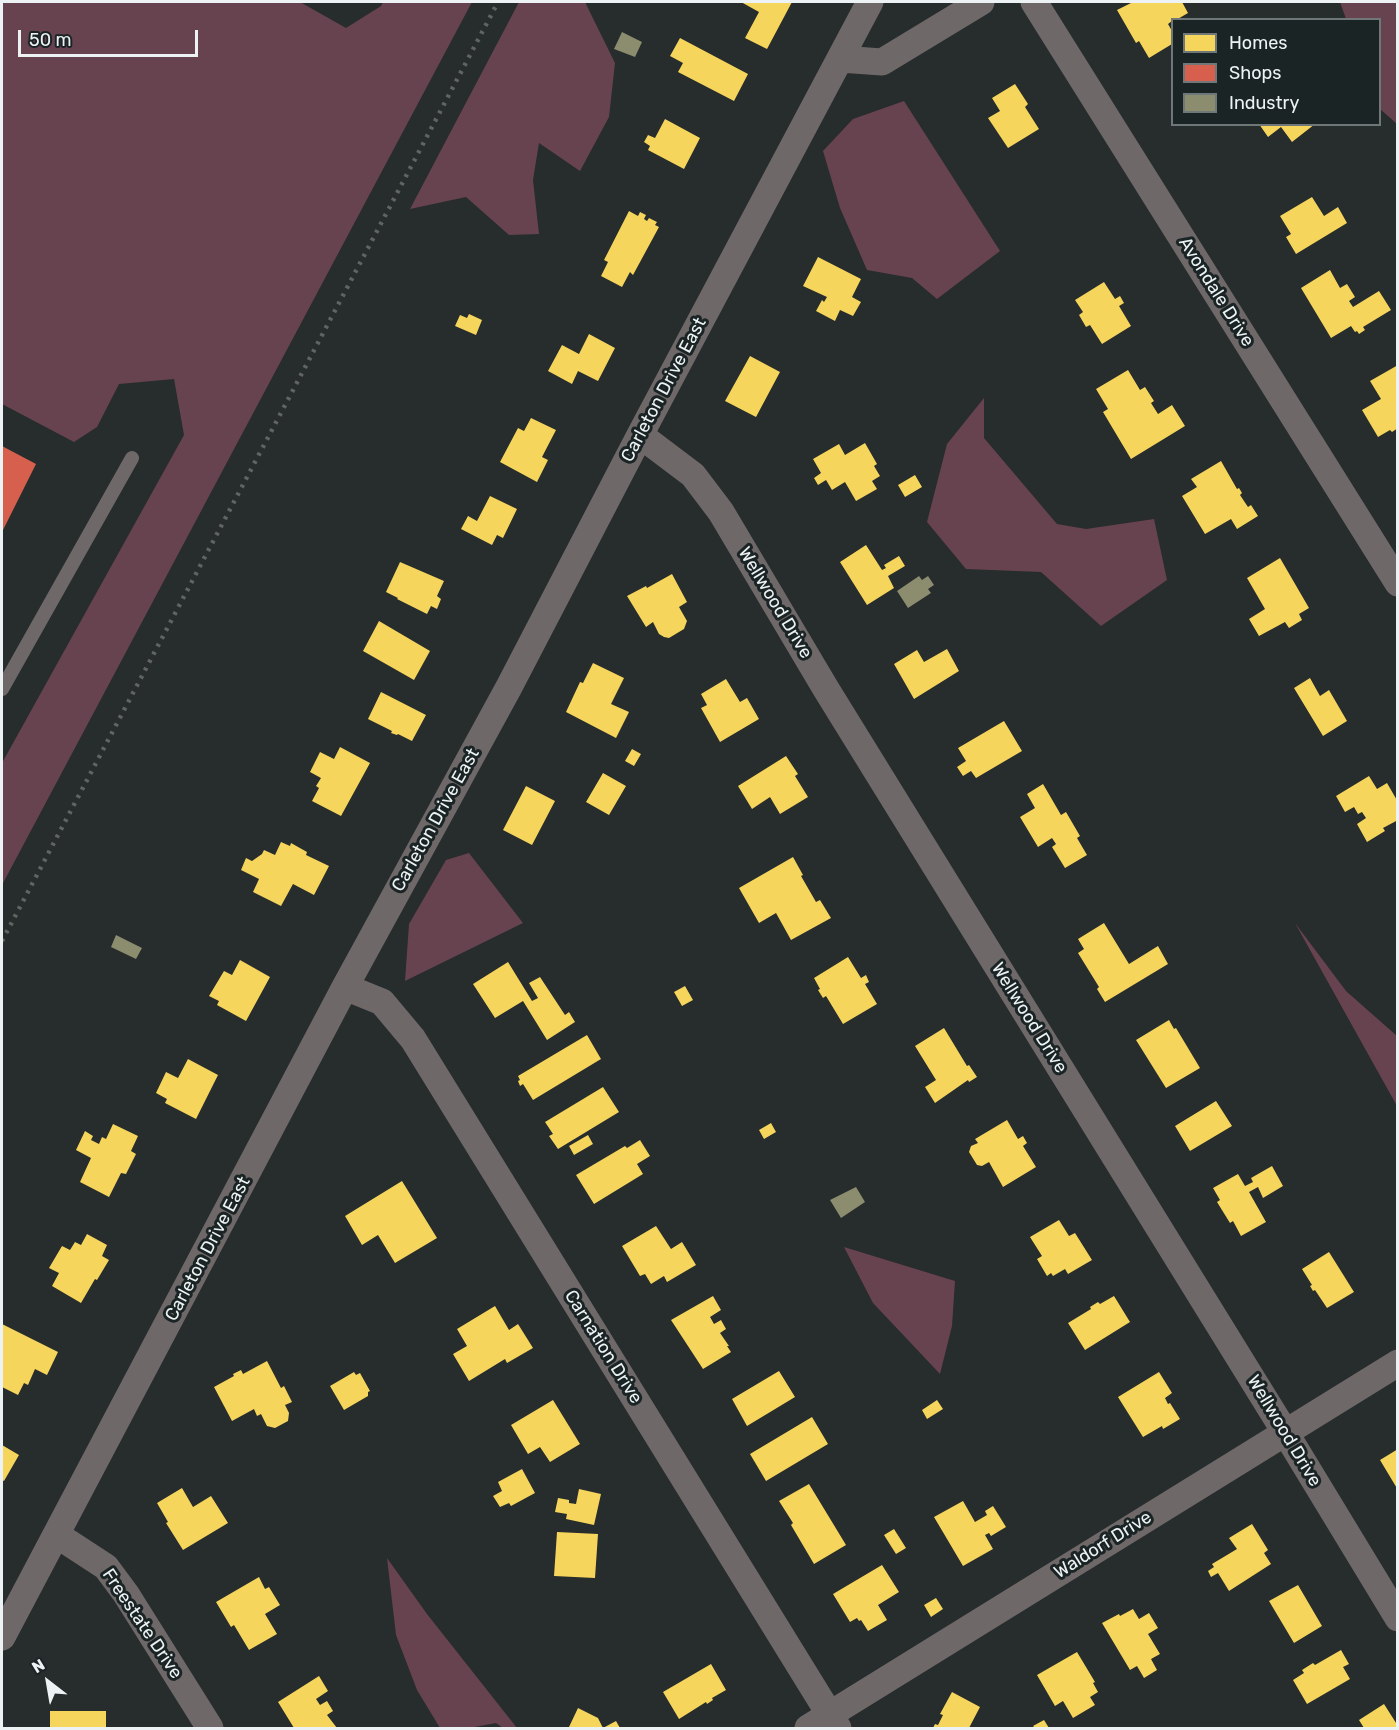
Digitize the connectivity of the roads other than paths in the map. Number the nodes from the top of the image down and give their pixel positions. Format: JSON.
{"nodes":[{"id":1,"x":870,"y":2,"type":"edge"},
{"id":2,"x":981,"y":2,"type":"edge"},
{"id":3,"x":1034,"y":2,"type":"edge"},
{"id":4,"x":840,"y":59,"type":"junction"},
{"id":5,"x":640,"y":435,"type":"junction"},
{"id":6,"x":132,"y":458,"type":"dead end"},
{"id":7,"x":1398,"y":583,"type":"edge"},
{"id":8,"x":2,"y":689,"type":"edge"},
{"id":9,"x":345,"y":987,"type":"junction"},
{"id":10,"x":1398,"y":1363,"type":"edge"},
{"id":11,"x":1285,"y":1432,"type":"junction"},
{"id":12,"x":57,"y":1534,"type":"junction"},
{"id":13,"x":1398,"y":1618,"type":"edge"},
{"id":14,"x":2,"y":1637,"type":"edge"},
{"id":15,"x":826,"y":1724,"type":"edge"},
{"id":16,"x":210,"y":1728,"type":"edge"}],
"edges":[{"from":1,"to":4,"type":"street","name":"Carleton Drive East"},
{"from":2,"to":4,"type":"street"},
{"from":3,"to":7,"type":"street","name":"Avondale Drive"},
{"from":4,"to":5,"type":"street","name":"Carleton Drive East"},
{"from":5,"to":9,"type":"street","name":"Carleton Drive East"},
{"from":5,"to":11,"type":"street","name":"Wellwood Drive"},
{"from":6,"to":8,"type":"lane"},
{"from":9,"to":12,"type":"street","name":"Carleton Drive East"},
{"from":9,"to":15,"type":"street","name":"Carnation Drive"},
{"from":10,"to":11,"type":"street","name":"Waldorf Drive"},
{"from":11,"to":13,"type":"street","name":"Wellwood Drive"},
{"from":11,"to":15,"type":"street","name":"Waldorf Drive"},
{"from":12,"to":14,"type":"street","name":"Carleton Drive East"},
{"from":12,"to":16,"type":"street","name":"Freestate Drive"}]}
